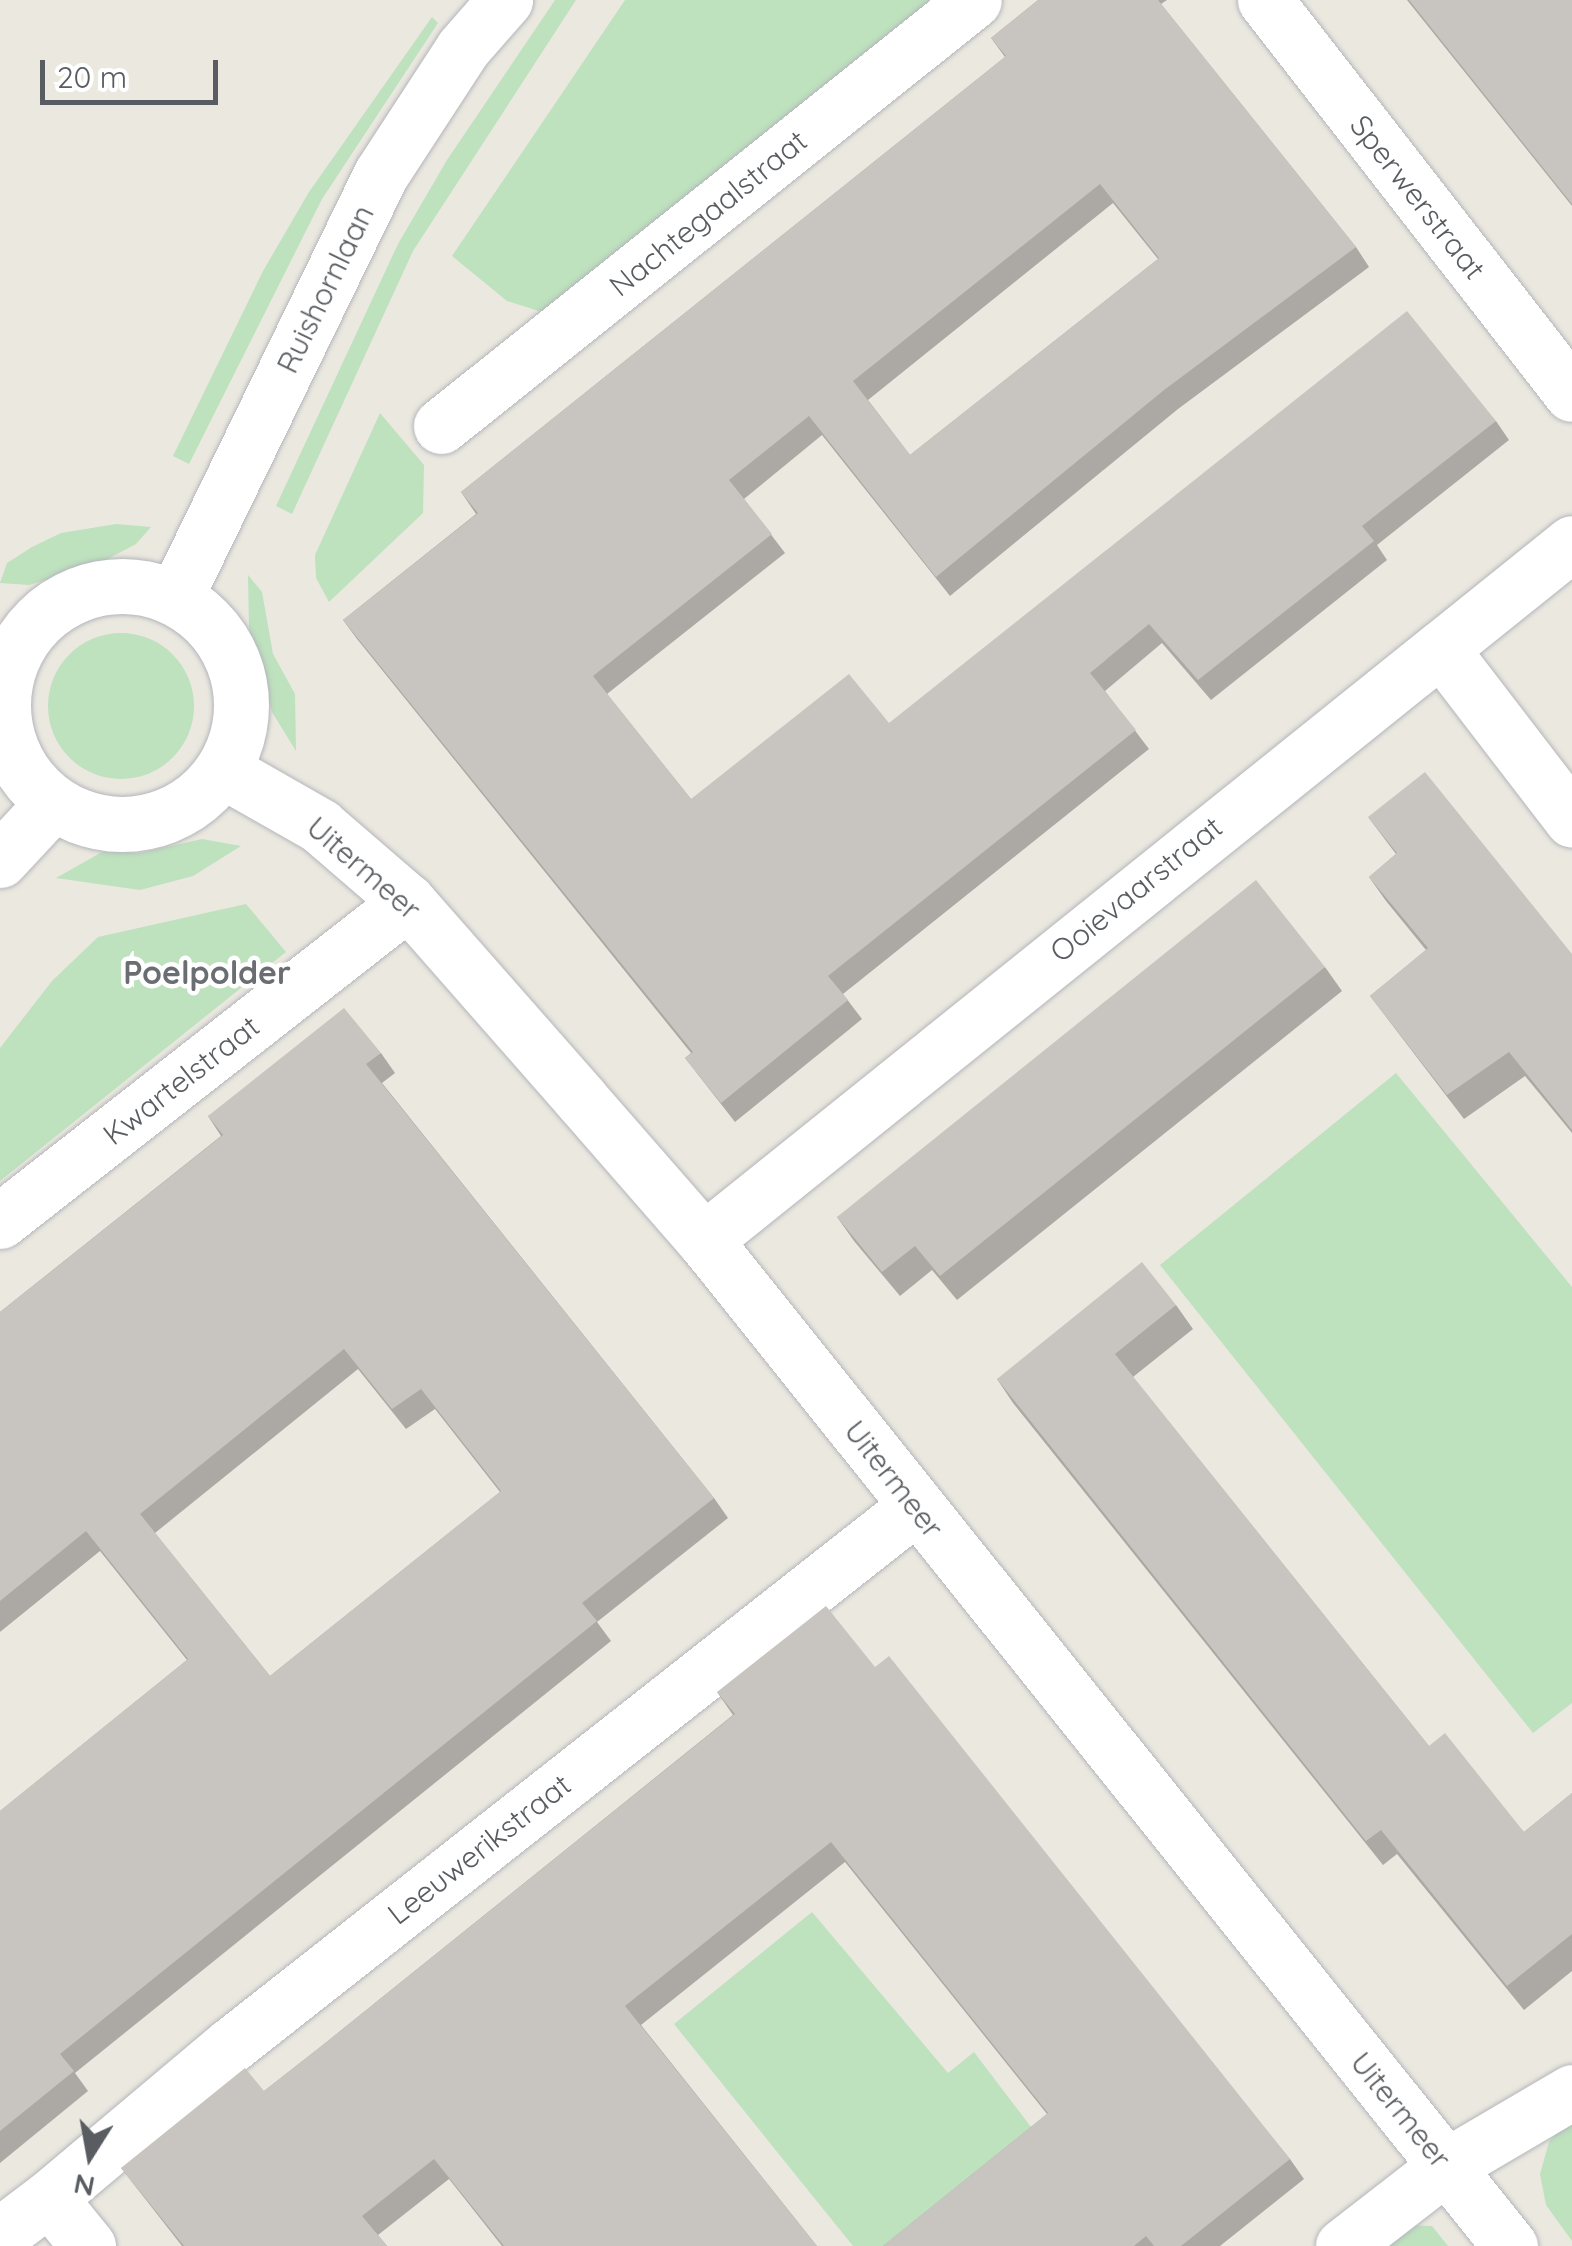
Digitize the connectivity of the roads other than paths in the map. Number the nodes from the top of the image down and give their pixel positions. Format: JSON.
{"nodes":[{"id":1,"x":505,"y":0,"type":"edge"},
{"id":2,"x":974,"y":0,"type":"edge"},
{"id":3,"x":1265,"y":0,"type":"edge"},
{"id":4,"x":1572,"y":394,"type":"edge"},
{"id":5,"x":442,"y":426,"type":"dead end"},
{"id":6,"x":1572,"y":543,"type":"edge"},
{"id":7,"x":176,"y":598,"type":"junction"},
{"id":8,"x":1441,"y":649,"type":"junction"},
{"id":9,"x":5,"y":660,"type":"edge"},
{"id":10,"x":222,"y":770,"type":"junction"},
{"id":11,"x":53,"y":802,"type":"junction"},
{"id":12,"x":1572,"y":820,"type":"edge"},
{"id":13,"x":0,"y":860,"type":"edge"},
{"id":14,"x":408,"y":902,"type":"junction"},
{"id":15,"x":0,"y":1221,"type":"edge"},
{"id":16,"x":704,"y":1240,"type":"junction"},
{"id":17,"x":914,"y":1508,"type":"junction"},
{"id":18,"x":1572,"y":2092,"type":"edge"},
{"id":19,"x":1446,"y":2166,"type":"junction"},
{"id":20,"x":49,"y":2198,"type":"junction"},
{"id":21,"x":0,"y":2235,"type":"edge"},
{"id":22,"x":88,"y":2246,"type":"edge"},
{"id":23,"x":1343,"y":2246,"type":"edge"},
{"id":24,"x":1510,"y":2246,"type":"edge"}],
"edges":[{"from":1,"to":7,"type":"street","name":"Ruishornlaan"},
{"from":2,"to":5,"type":"street","name":"Nachtegaalstraat"},
{"from":3,"to":4,"type":"street","name":"Sperwerstraat"},
{"from":6,"to":8,"type":"street","name":"Ooievaarstraat"},
{"from":7,"to":9,"type":"street"},
{"from":7,"to":10,"type":"street"},
{"from":8,"to":12,"type":"street"},
{"from":8,"to":16,"type":"street","name":"Ooievaarstraat"},
{"from":9,"to":11,"type":"street"},
{"from":10,"to":11,"type":"street"},
{"from":10,"to":14,"type":"street","name":"Uitermeer"},
{"from":11,"to":13,"type":"street"},
{"from":14,"to":15,"type":"street","name":"Kwartelstraat"},
{"from":14,"to":16,"type":"street","name":"Uitermeer"},
{"from":16,"to":17,"type":"street","name":"Uitermeer"},
{"from":17,"to":19,"type":"street","name":"Uitermeer"},
{"from":17,"to":20,"type":"street","name":"Leeuwerikstraat"},
{"from":18,"to":19,"type":"street"},
{"from":19,"to":23,"type":"street"},
{"from":19,"to":24,"type":"street","name":"Uitermeer"},
{"from":20,"to":21,"type":"street","name":"Leeuwerikstraat"},
{"from":20,"to":22,"type":"street"}]}
